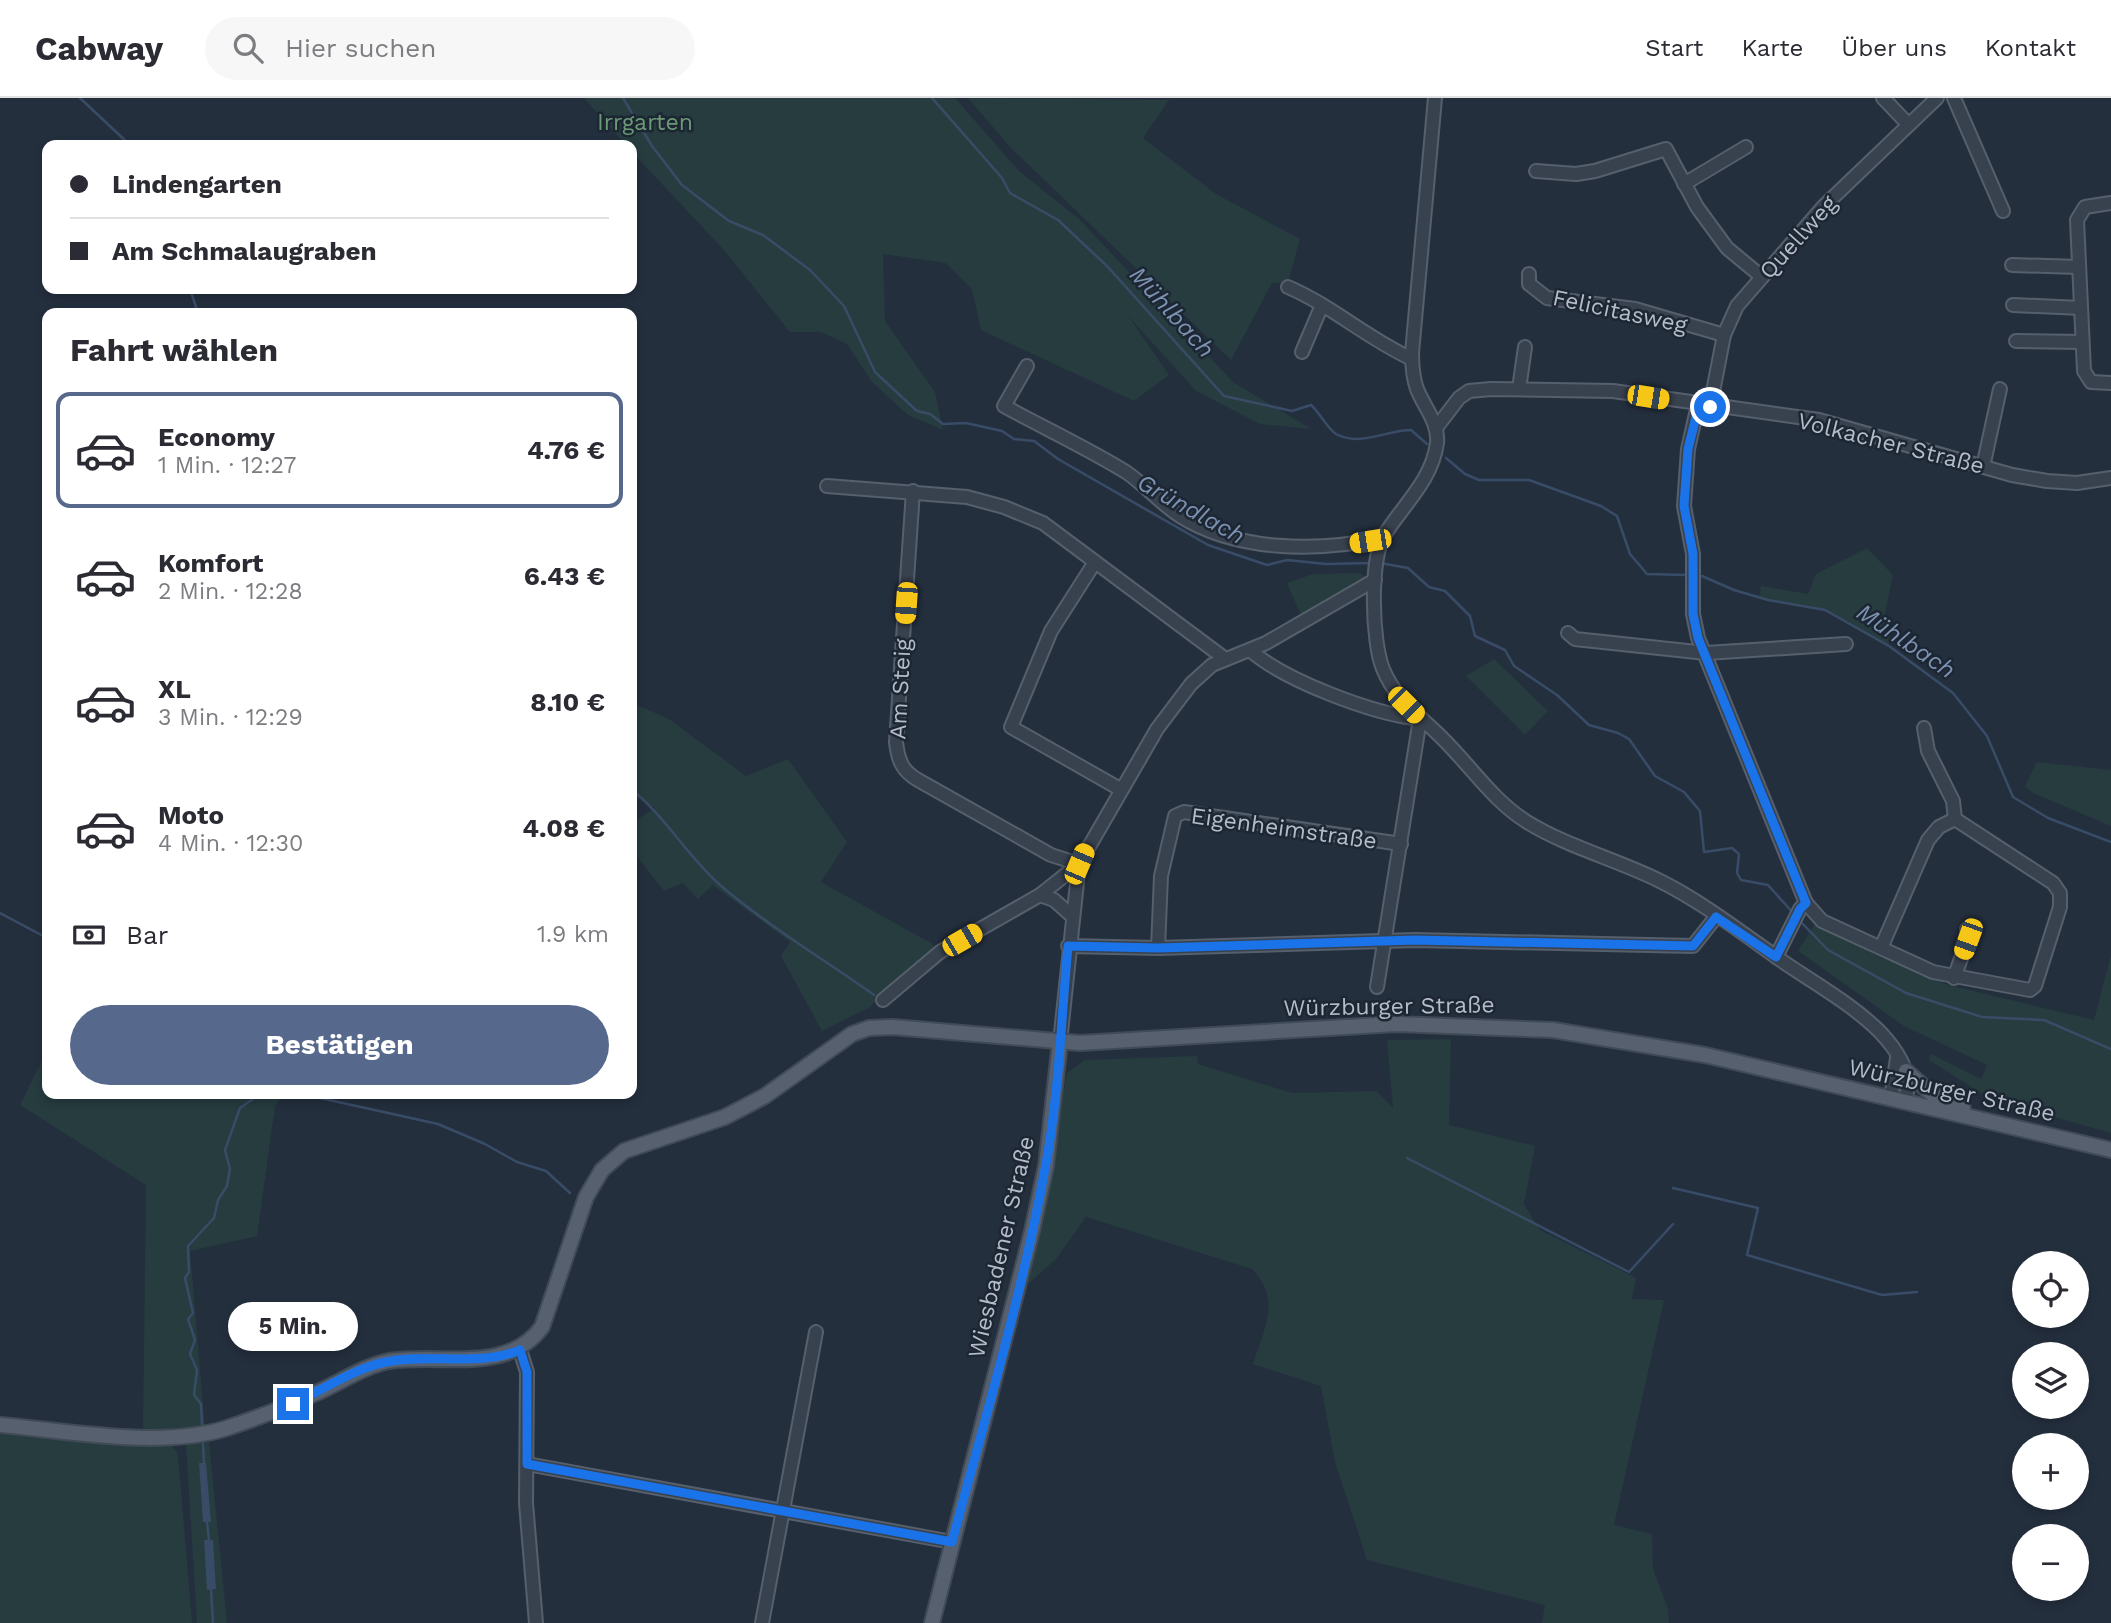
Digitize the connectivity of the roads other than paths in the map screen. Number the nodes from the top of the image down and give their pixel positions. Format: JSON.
{"nodes":[{"id":1,"x":1435,"y":98,"type":"edge"},
{"id":2,"x":1883,"y":98,"type":"edge"},
{"id":3,"x":1937,"y":98,"type":"edge"},
{"id":4,"x":1954,"y":98,"type":"edge"},
{"id":5,"x":1908,"y":124,"type":"junction"},
{"id":6,"x":1746,"y":147,"type":"dead end"},
{"id":7,"x":1536,"y":171,"type":"dead end"},
{"id":8,"x":1684,"y":184,"type":"junction"},
{"id":9,"x":2111,"y":203,"type":"edge"},
{"id":10,"x":2003,"y":211,"type":"dead end"},
{"id":11,"x":2012,"y":265,"type":"dead end"},
{"id":12,"x":2079,"y":267,"type":"junction"},
{"id":13,"x":1529,"y":274,"type":"dead end"},
{"id":14,"x":1762,"y":277,"type":"junction"},
{"id":15,"x":1288,"y":287,"type":"dead end"},
{"id":16,"x":1322,"y":304,"type":"junction"},
{"id":17,"x":2013,"y":304,"type":"dead end"},
{"id":18,"x":2081,"y":308,"type":"junction"},
{"id":19,"x":1724,"y":335,"type":"junction"},
{"id":20,"x":2016,"y":341,"type":"dead end"},
{"id":21,"x":2082,"y":342,"type":"junction"},
{"id":22,"x":1525,"y":347,"type":"dead end"},
{"id":23,"x":1302,"y":352,"type":"dead end"},
{"id":24,"x":1412,"y":359,"type":"junction"},
{"id":25,"x":1027,"y":366,"type":"dead end"},
{"id":26,"x":2111,"y":383,"type":"edge"},
{"id":27,"x":1519,"y":389,"type":"junction"},
{"id":28,"x":2000,"y":389,"type":"dead end"},
{"id":29,"x":1704,"y":406,"type":"junction"},
{"id":30,"x":1436,"y":428,"type":"junction"},
{"id":31,"x":1983,"y":467,"type":"junction"},
{"id":32,"x":2111,"y":478,"type":"edge"},
{"id":33,"x":827,"y":486,"type":"dead end"},
{"id":34,"x":913,"y":491,"type":"junction"},
{"id":35,"x":1381,"y":543,"type":"junction"},
{"id":36,"x":1095,"y":562,"type":"junction"},
{"id":37,"x":1376,"y":577,"type":"junction"},
{"id":38,"x":1568,"y":633,"type":"dead end"},
{"id":39,"x":1846,"y":644,"type":"dead end"},
{"id":40,"x":1251,"y":651,"type":"junction"},
{"id":41,"x":1706,"y":653,"type":"junction"},
{"id":42,"x":1224,"y":658,"type":"junction"},
{"id":43,"x":1403,"y":711,"type":"junction"},
{"id":44,"x":1420,"y":719,"type":"junction"},
{"id":45,"x":1924,"y":728,"type":"dead end"},
{"id":46,"x":1121,"y":789,"type":"junction"},
{"id":47,"x":1955,"y":818,"type":"junction"},
{"id":48,"x":1401,"y":844,"type":"junction"},
{"id":49,"x":1078,"y":869,"type":"junction"},
{"id":50,"x":1040,"y":895,"type":"junction"},
{"id":51,"x":1803,"y":906,"type":"junction"},
{"id":52,"x":1072,"y":916,"type":"junction"},
{"id":53,"x":1716,"y":917,"type":"junction"},
{"id":54,"x":1967,"y":929,"type":"dead end"},
{"id":55,"x":1384,"y":941,"type":"junction"},
{"id":56,"x":1068,"y":946,"type":"junction"},
{"id":57,"x":1158,"y":948,"type":"junction"},
{"id":58,"x":1881,"y":948,"type":"junction"},
{"id":59,"x":1776,"y":957,"type":"junction"},
{"id":60,"x":1954,"y":978,"type":"junction"},
{"id":61,"x":1377,"y":987,"type":"dead end"},
{"id":62,"x":883,"y":1000,"type":"dead end"},
{"id":63,"x":1060,"y":1042,"type":"junction"},
{"id":64,"x":1897,"y":1058,"type":"junction"},
{"id":65,"x":1906,"y":1071,"type":"junction"},
{"id":66,"x":1897,"y":1101,"type":"junction"},
{"id":67,"x":2004,"y":1125,"type":"junction"},
{"id":68,"x":2111,"y":1150,"type":"edge"},
{"id":69,"x":816,"y":1332,"type":"dead end"},
{"id":70,"x":520,"y":1350,"type":"junction"},
{"id":71,"x":0,"y":1425,"type":"edge"},
{"id":72,"x":527,"y":1464,"type":"junction"},
{"id":73,"x":783,"y":1510,"type":"junction"},
{"id":74,"x":952,"y":1542,"type":"junction"},
{"id":75,"x":536,"y":1623,"type":"edge"},
{"id":76,"x":762,"y":1623,"type":"edge"},
{"id":77,"x":932,"y":1623,"type":"edge"}],
"edges":[{"from":1,"to":24,"type":"street"},
{"from":2,"to":5,"type":"street"},
{"from":3,"to":5,"type":"street","name":"Quellweg"},
{"from":4,"to":10,"type":"street"},
{"from":5,"to":14,"type":"street","name":"Quellweg"},
{"from":6,"to":8,"type":"street"},
{"from":7,"to":8,"type":"street"},
{"from":8,"to":14,"type":"street"},
{"from":9,"to":12,"type":"street"},
{"from":11,"to":12,"type":"street"},
{"from":12,"to":18,"type":"street"},
{"from":13,"to":19,"type":"street","name":"Felicitasweg"},
{"from":14,"to":19,"type":"street","name":"Quellweg"},
{"from":15,"to":16,"type":"street"},
{"from":16,"to":23,"type":"street"},
{"from":16,"to":24,"type":"street"},
{"from":17,"to":18,"type":"street"},
{"from":18,"to":21,"type":"street"},
{"from":19,"to":29,"type":"street","name":"Quellweg"},
{"from":20,"to":21,"type":"street"},
{"from":21,"to":26,"type":"street"},
{"from":22,"to":27,"type":"street"},
{"from":24,"to":30,"type":"street"},
{"from":25,"to":35,"type":"street"},
{"from":27,"to":29,"type":"street","name":"Volkacher Straße"},
{"from":27,"to":30,"type":"street","name":"Volkacher Straße"},
{"from":28,"to":31,"type":"street"},
{"from":29,"to":31,"type":"street","name":"Volkacher Straße"},
{"from":29,"to":41,"type":"street","name":"Quellweg"},
{"from":30,"to":35,"type":"street"},
{"from":31,"to":32,"type":"street","name":"Volkacher Straße"},
{"from":33,"to":34,"type":"street"},
{"from":34,"to":36,"type":"street"},
{"from":34,"to":49,"type":"street","name":"Am Steig"},
{"from":35,"to":37,"type":"street"},
{"from":36,"to":42,"type":"street"},
{"from":36,"to":46,"type":"street"},
{"from":37,"to":40,"type":"street"},
{"from":37,"to":43,"type":"street"},
{"from":38,"to":41,"type":"street"},
{"from":39,"to":41,"type":"street"},
{"from":40,"to":42,"type":"street"},
{"from":40,"to":43,"type":"street"},
{"from":41,"to":51,"type":"street","name":"Quellweg"},
{"from":42,"to":46,"type":"street"},
{"from":43,"to":44,"type":"street"},
{"from":44,"to":48,"type":"street"},
{"from":44,"to":53,"type":"street"},
{"from":45,"to":47,"type":"street"},
{"from":46,"to":49,"type":"street"},
{"from":47,"to":58,"type":"street"},
{"from":47,"to":60,"type":"street"},
{"from":48,"to":55,"type":"street"},
{"from":48,"to":57,"type":"street","name":"Eigenheimstraße"},
{"from":49,"to":50,"type":"street"},
{"from":49,"to":52,"type":"street","name":"Wiesbadener Straße"},
{"from":50,"to":52,"type":"street"},
{"from":50,"to":62,"type":"street"},
{"from":51,"to":58,"type":"street"},
{"from":51,"to":59,"type":"street"},
{"from":52,"to":56,"type":"street","name":"Wiesbadener Straße"},
{"from":53,"to":55,"type":"street"},
{"from":53,"to":59,"type":"street"},
{"from":54,"to":60,"type":"street"},
{"from":55,"to":57,"type":"street"},
{"from":55,"to":61,"type":"street"},
{"from":56,"to":57,"type":"street"},
{"from":56,"to":63,"type":"street","name":"Wiesbadener Straße"},
{"from":58,"to":60,"type":"street"},
{"from":59,"to":64,"type":"street"},
{"from":63,"to":66,"type":"main road","name":"Würzburger Straße"},
{"from":63,"to":70,"type":"main road","name":"Würzburger Straße"},
{"from":63,"to":74,"type":"main road","name":"Wiesbadener Straße"},
{"from":64,"to":65,"type":"street"},
{"from":64,"to":66,"type":"street"},
{"from":65,"to":66,"type":"street"},
{"from":65,"to":67,"type":"main road"},
{"from":66,"to":67,"type":"main road","name":"Würzburger Straße"},
{"from":67,"to":68,"type":"main road","name":"Würzburger Straße"},
{"from":69,"to":73,"type":"street"},
{"from":70,"to":71,"type":"main road"},
{"from":70,"to":72,"type":"street"},
{"from":72,"to":73,"type":"street"},
{"from":72,"to":75,"type":"street"},
{"from":73,"to":74,"type":"street"},
{"from":73,"to":76,"type":"street"},
{"from":74,"to":77,"type":"main road","name":"Wiesbadener Straße"}]}
